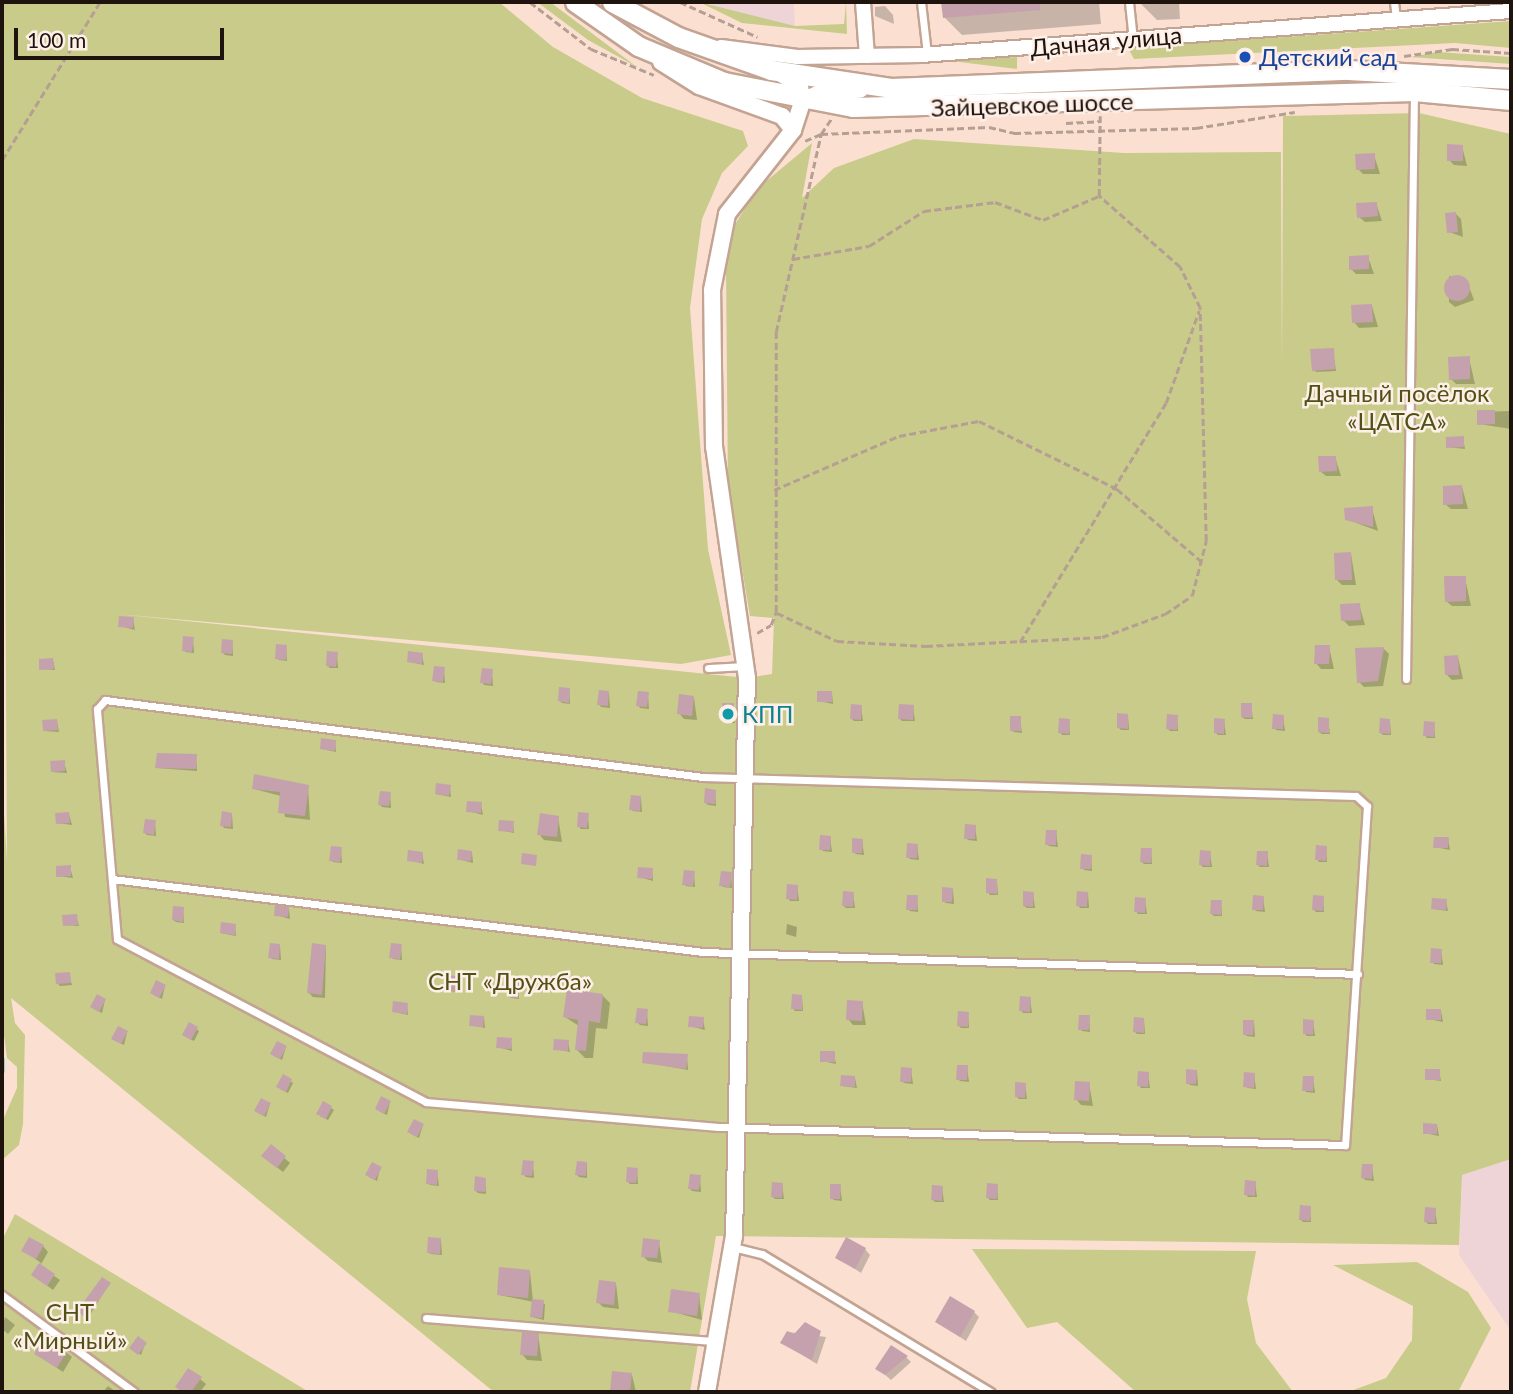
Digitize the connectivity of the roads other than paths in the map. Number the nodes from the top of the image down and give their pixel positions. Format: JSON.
{"nodes":[{"id":1,"x":575,"y":2,"type":"edge"},
{"id":2,"x":612,"y":2,"type":"edge"},
{"id":3,"x":863,"y":2,"type":"edge"},
{"id":4,"x":921,"y":2,"type":"edge"},
{"id":5,"x":1129,"y":2,"type":"edge"},
{"id":6,"x":1394,"y":2,"type":"edge"},
{"id":7,"x":1511,"y":11,"type":"edge"},
{"id":8,"x":1396,"y":18,"type":"junction"},
{"id":9,"x":1133,"y":40,"type":"junction"},
{"id":10,"x":638,"y":46,"type":"junction"},
{"id":11,"x":701,"y":46,"type":"junction"},
{"id":12,"x":927,"y":54,"type":"junction"},
{"id":13,"x":867,"y":56,"type":"junction"},
{"id":14,"x":771,"y":70,"type":"junction"},
{"id":15,"x":1511,"y":79,"type":"edge"},
{"id":16,"x":891,"y":88,"type":"junction"},
{"id":17,"x":1414,"y":91,"type":"junction"},
{"id":18,"x":1511,"y":100,"type":"edge"},
{"id":19,"x":802,"y":102,"type":"junction"},
{"id":20,"x":793,"y":130,"type":"junction"},
{"id":21,"x":747,"y":666,"type":"junction"},
{"id":22,"x":708,"y":668,"type":"dead end"},
{"id":23,"x":1406,"y":679,"type":"dead end"},
{"id":24,"x":744,"y":780,"type":"junction"},
{"id":25,"x":112,"y":879,"type":"junction"},
{"id":26,"x":742,"y":953,"type":"junction"},
{"id":27,"x":1358,"y":974,"type":"junction"},
{"id":28,"x":739,"y":1128,"type":"junction"},
{"id":29,"x":733,"y":1247,"type":"junction"},
{"id":30,"x":2,"y":1295,"type":"edge"},
{"id":31,"x":426,"y":1318,"type":"dead end"},
{"id":32,"x":717,"y":1341,"type":"junction"},
{"id":33,"x":134,"y":1392,"type":"edge"},
{"id":34,"x":708,"y":1392,"type":"edge"},
{"id":35,"x":992,"y":1392,"type":"edge"}],
"edges":[{"from":1,"to":10,"type":"main road","name":"Зайцевское шоссе"},
{"from":2,"to":11,"type":"main road","name":"Зайцевское шоссе"},
{"from":3,"to":13,"type":"street"},
{"from":4,"to":12,"type":"lane"},
{"from":5,"to":9,"type":"lane"},
{"from":6,"to":8,"type":"lane"},
{"from":7,"to":8,"type":"street","name":"Дачная улица"},
{"from":8,"to":9,"type":"street","name":"Дачная улица"},
{"from":9,"to":12,"type":"street","name":"Дачная улица"},
{"from":10,"to":19,"type":"main road","name":"Зайцевское шоссе"},
{"from":10,"to":20,"type":"street"},
{"from":11,"to":13,"type":"street","name":"Дачная улица"},
{"from":11,"to":14,"type":"main road","name":"Зайцевское шоссе"},
{"from":12,"to":13,"type":"street","name":"Дачная улица"},
{"from":14,"to":16,"type":"main road","name":"Зайцевское шоссе"},
{"from":14,"to":19,"type":"street"},
{"from":15,"to":16,"type":"main road","name":"Зайцевское шоссе"},
{"from":16,"to":19,"type":"street"},
{"from":17,"to":18,"type":"main road","name":"Зайцевское шоссе"},
{"from":17,"to":19,"type":"main road","name":"Зайцевское шоссе"},
{"from":17,"to":23,"type":"lane"},
{"from":19,"to":20,"type":"street"},
{"from":20,"to":21,"type":"street"},
{"from":21,"to":22,"type":"lane"},
{"from":21,"to":24,"type":"street"},
{"from":24,"to":25,"type":"lane"},
{"from":24,"to":26,"type":"street"},
{"from":24,"to":27,"type":"lane"},
{"from":25,"to":26,"type":"lane"},
{"from":25,"to":28,"type":"lane"},
{"from":26,"to":27,"type":"lane"},
{"from":26,"to":28,"type":"street"},
{"from":27,"to":28,"type":"lane"},
{"from":28,"to":29,"type":"street"},
{"from":29,"to":32,"type":"street"},
{"from":29,"to":35,"type":"lane"},
{"from":30,"to":33,"type":"lane"},
{"from":31,"to":32,"type":"lane"},
{"from":32,"to":34,"type":"street"}]}
